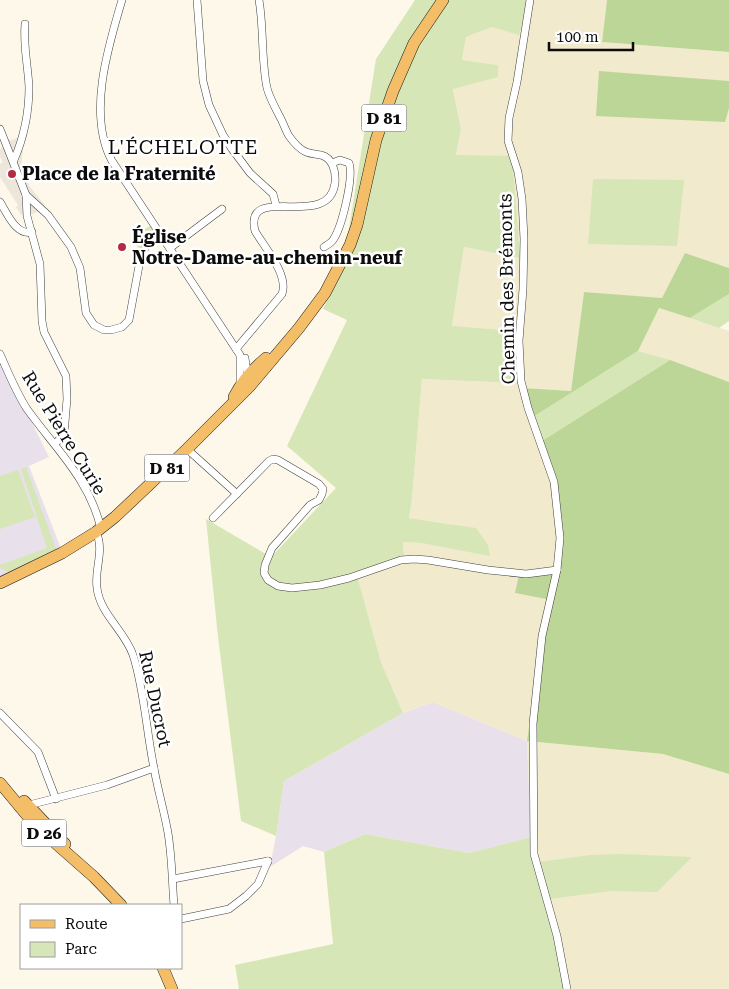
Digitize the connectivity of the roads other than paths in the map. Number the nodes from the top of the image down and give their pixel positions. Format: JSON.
{"nodes":[{"id":1,"x":122,"y":0,"type":"edge"},
{"id":2,"x":198,"y":0,"type":"edge"},
{"id":3,"x":259,"y":0,"type":"edge"},
{"id":4,"x":442,"y":0,"type":"edge"},
{"id":5,"x":530,"y":0,"type":"edge"},
{"id":6,"x":25,"y":24,"type":"dead end"},
{"id":7,"x":0,"y":129,"type":"edge"},
{"id":8,"x":23,"y":137,"type":"junction"},
{"id":9,"x":8,"y":147,"type":"junction"},
{"id":10,"x":14,"y":160,"type":"junction"},
{"id":11,"x":332,"y":163,"type":"junction"},
{"id":12,"x":26,"y":195,"type":"junction"},
{"id":13,"x":0,"y":202,"type":"edge"},
{"id":14,"x":36,"y":204,"type":"junction"},
{"id":15,"x":276,"y":205,"type":"junction"},
{"id":16,"x":222,"y":209,"type":"dead end"},
{"id":17,"x":27,"y":216,"type":"junction"},
{"id":18,"x":32,"y":232,"type":"junction"},
{"id":19,"x":160,"y":234,"type":"junction"},
{"id":20,"x":324,"y":247,"type":"dead end"},
{"id":21,"x":170,"y":248,"type":"junction"},
{"id":22,"x":286,"y":342,"type":"junction"},
{"id":23,"x":0,"y":354,"type":"edge"},
{"id":24,"x":240,"y":354,"type":"junction"},
{"id":25,"x":261,"y":362,"type":"junction"},
{"id":26,"x":244,"y":380,"type":"junction"},
{"id":27,"x":56,"y":444,"type":"junction"},
{"id":28,"x":186,"y":449,"type":"junction"},
{"id":29,"x":237,"y":494,"type":"junction"},
{"id":30,"x":213,"y":518,"type":"dead end"},
{"id":31,"x":98,"y":530,"type":"junction"},
{"id":32,"x":557,"y":570,"type":"junction"},
{"id":33,"x":0,"y":583,"type":"edge"},
{"id":34,"x":0,"y":713,"type":"edge"},
{"id":35,"x":154,"y":768,"type":"junction"},
{"id":36,"x":0,"y":776,"type":"edge"},
{"id":37,"x":0,"y":783,"type":"edge"},
{"id":38,"x":56,"y":799,"type":"junction"},
{"id":39,"x":29,"y":805,"type":"junction"},
{"id":40,"x":94,"y":877,"type":"junction"},
{"id":41,"x":172,"y":879,"type":"junction"},
{"id":42,"x":120,"y":904,"type":"edge"},
{"id":43,"x":174,"y":904,"type":"edge"},
{"id":44,"x":182,"y":919,"type":"edge"},
{"id":45,"x":163,"y":969,"type":"edge"},
{"id":46,"x":172,"y":989,"type":"edge"},
{"id":47,"x":567,"y":989,"type":"edge"}],
"edges":[{"from":1,"to":19,"type":"street"},
{"from":2,"to":15,"type":"street"},
{"from":3,"to":11,"type":"street"},
{"from":4,"to":22,"type":"main road","number":"D 81"},
{"from":5,"to":32,"type":"street","name":"Chemin des Brémonts"},
{"from":6,"to":8,"type":"street"},
{"from":7,"to":9,"type":"street"},
{"from":8,"to":9,"type":"street"},
{"from":8,"to":10,"type":"street"},
{"from":9,"to":10,"type":"street"},
{"from":10,"to":12,"type":"street"},
{"from":11,"to":15,"type":"street"},
{"from":11,"to":20,"type":"street"},
{"from":12,"to":14,"type":"street"},
{"from":12,"to":17,"type":"street"},
{"from":13,"to":18,"type":"street"},
{"from":14,"to":17,"type":"street"},
{"from":14,"to":19,"type":"street"},
{"from":15,"to":24,"type":"street"},
{"from":16,"to":21,"type":"street"},
{"from":17,"to":18,"type":"street"},
{"from":18,"to":27,"type":"street"},
{"from":19,"to":21,"type":"street"},
{"from":21,"to":24,"type":"street"},
{"from":22,"to":25,"type":"main road","number":"D 81"},
{"from":22,"to":26,"type":"main road","number":"D 81"},
{"from":23,"to":27,"type":"street","name":"Rue Pierre Curie"},
{"from":24,"to":25,"type":"street"},
{"from":24,"to":26,"type":"street"},
{"from":25,"to":26,"type":"main road","number":"D 81"},
{"from":26,"to":28,"type":"main road","number":"D 81"},
{"from":27,"to":31,"type":"street","name":"Rue Pierre Curie"},
{"from":28,"to":29,"type":"street"},
{"from":28,"to":31,"type":"main road","number":"D 81"},
{"from":29,"to":30,"type":"street"},
{"from":29,"to":32,"type":"street"},
{"from":31,"to":33,"type":"main road","number":"D 81"},
{"from":31,"to":35,"type":"street","name":"Rue Ducrot"},
{"from":32,"to":47,"type":"street","name":"Chemin des Brémonts"},
{"from":34,"to":38,"type":"street"},
{"from":35,"to":38,"type":"street"},
{"from":35,"to":41,"type":"street","name":"Rue Ducrot"},
{"from":36,"to":39,"type":"main road","number":"D 26"},
{"from":37,"to":40,"type":"main road","number":"D 26"},
{"from":38,"to":39,"type":"street"},
{"from":39,"to":40,"type":"main road","number":"D 26"},
{"from":40,"to":42,"type":"main road","number":"D 26"},
{"from":41,"to":43,"type":"street","name":"Rue Ducrot"},
{"from":41,"to":44,"type":"street"},
{"from":45,"to":46,"type":"main road"}]}
